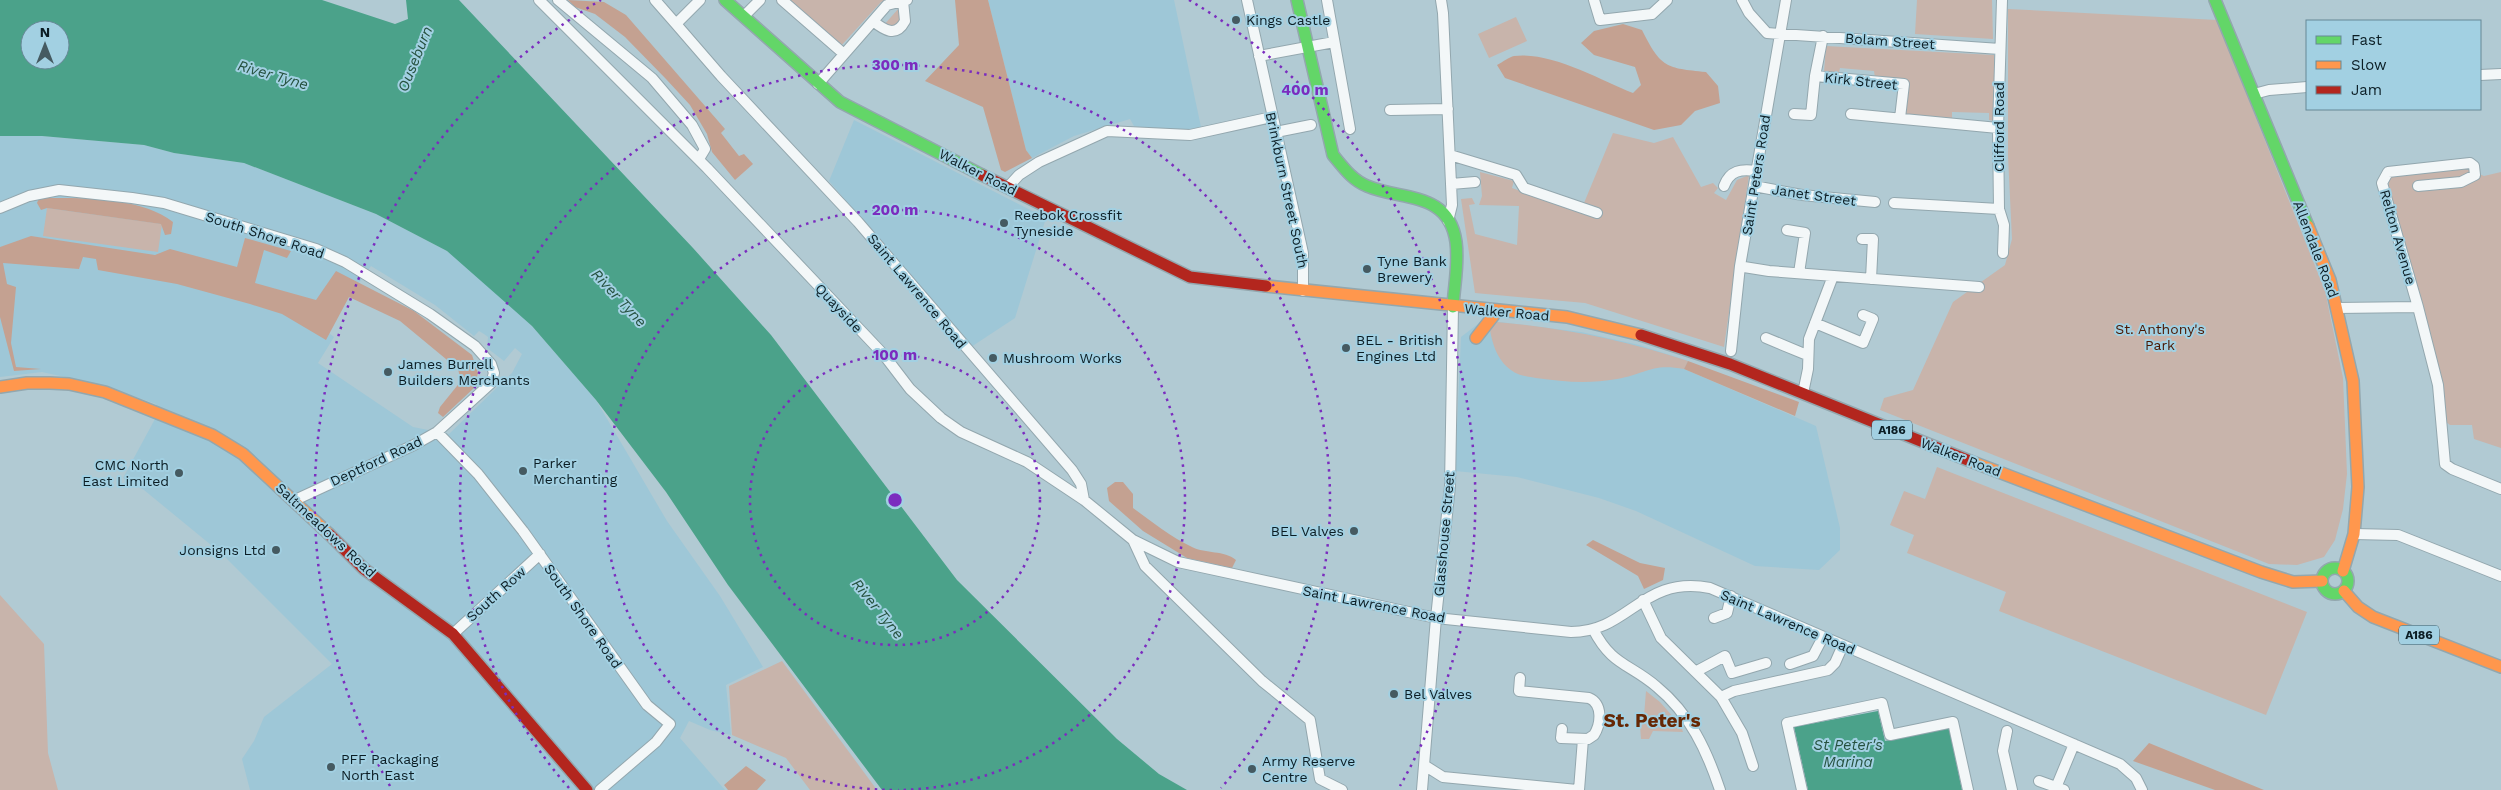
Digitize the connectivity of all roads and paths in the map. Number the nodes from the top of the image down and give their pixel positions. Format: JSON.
{"nodes":[{"id":1,"x":539,"y":0,"type":"edge"},
{"id":2,"x":558,"y":0,"type":"edge"},
{"id":3,"x":655,"y":0,"type":"edge"},
{"id":4,"x":700,"y":0,"type":"edge"},
{"id":5,"x":725,"y":0,"type":"edge"},
{"id":6,"x":760,"y":0,"type":"edge"},
{"id":7,"x":782,"y":0,"type":"edge"},
{"id":8,"x":1247,"y":0,"type":"edge"},
{"id":9,"x":1297,"y":0,"type":"edge"},
{"id":10,"x":1327,"y":0,"type":"edge"},
{"id":11,"x":1441,"y":0,"type":"edge"},
{"id":12,"x":1594,"y":0,"type":"edge"},
{"id":13,"x":1667,"y":0,"type":"edge"},
{"id":14,"x":1742,"y":0,"type":"edge"},
{"id":15,"x":1786,"y":0,"type":"edge"},
{"id":16,"x":2002,"y":0,"type":"edge"},
{"id":17,"x":2215,"y":0,"type":"edge"},
{"id":18,"x":905,"y":1,"type":"edge"},
{"id":19,"x":744,"y":16,"type":"junction"},
{"id":20,"x":873,"y":21,"type":"junction"},
{"id":21,"x":676,"y":24,"type":"junction"},
{"id":22,"x":1780,"y":34,"type":"junction"},
{"id":23,"x":1823,"y":36,"type":"junction"},
{"id":24,"x":1334,"y":42,"type":"junction"},
{"id":25,"x":1309,"y":46,"type":"junction"},
{"id":26,"x":2000,"y":49,"type":"junction"},
{"id":27,"x":844,"y":54,"type":"junction"},
{"id":28,"x":1260,"y":56,"type":"junction"},
{"id":29,"x":2501,"y":74,"type":"edge"},
{"id":30,"x":2481,"y":75,"type":"edge"},
{"id":31,"x":1815,"y":76,"type":"junction"},
{"id":32,"x":818,"y":84,"type":"junction"},
{"id":33,"x":2306,"y":87,"type":"edge"},
{"id":34,"x":2254,"y":94,"type":"junction"},
{"id":35,"x":1448,"y":109,"type":"junction"},
{"id":36,"x":1390,"y":110,"type":"dead end"},
{"id":37,"x":1794,"y":114,"type":"dead end"},
{"id":38,"x":1850,"y":114,"type":"dead end"},
{"id":39,"x":1272,"y":117,"type":"junction"},
{"id":40,"x":1900,"y":118,"type":"junction"},
{"id":41,"x":1311,"y":125,"type":"dead end"},
{"id":42,"x":1998,"y":128,"type":"junction"},
{"id":43,"x":1350,"y":129,"type":"dead end"},
{"id":44,"x":1276,"y":132,"type":"junction"},
{"id":45,"x":1450,"y":155,"type":"junction"},
{"id":46,"x":699,"y":159,"type":"junction"},
{"id":47,"x":1756,"y":171,"type":"junction"},
{"id":48,"x":1475,"y":182,"type":"dead end"},
{"id":49,"x":1451,"y":184,"type":"junction"},
{"id":50,"x":1724,"y":186,"type":"dead end"},
{"id":51,"x":1754,"y":186,"type":"junction"},
{"id":52,"x":2418,"y":186,"type":"dead end"},
{"id":53,"x":1008,"y":187,"type":"junction"},
{"id":54,"x":1875,"y":202,"type":"dead end"},
{"id":55,"x":1894,"y":203,"type":"dead end"},
{"id":56,"x":0,"y":208,"type":"edge"},
{"id":57,"x":1999,"y":209,"type":"junction"},
{"id":58,"x":1597,"y":213,"type":"dead end"},
{"id":59,"x":1448,"y":221,"type":"junction"},
{"id":60,"x":1787,"y":230,"type":"dead end"},
{"id":61,"x":1862,"y":239,"type":"dead end"},
{"id":62,"x":2003,"y":254,"type":"dead end"},
{"id":63,"x":1744,"y":267,"type":"dead end"},
{"id":64,"x":1799,"y":273,"type":"junction"},
{"id":65,"x":1833,"y":276,"type":"junction"},
{"id":66,"x":1871,"y":279,"type":"junction"},
{"id":67,"x":1979,"y":287,"type":"dead end"},
{"id":68,"x":1304,"y":291,"type":"junction"},
{"id":69,"x":1453,"y":306,"type":"junction"},
{"id":70,"x":2418,"y":307,"type":"junction"},
{"id":71,"x":2337,"y":308,"type":"junction"},
{"id":72,"x":1497,"y":311,"type":"junction"},
{"id":73,"x":1863,"y":315,"type":"dead end"},
{"id":74,"x":1815,"y":324,"type":"junction"},
{"id":75,"x":1476,"y":338,"type":"dead end"},
{"id":76,"x":1766,"y":338,"type":"dead end"},
{"id":77,"x":1731,"y":351,"type":"dead end"},
{"id":78,"x":1807,"y":355,"type":"junction"},
{"id":79,"x":494,"y":374,"type":"joint"},
{"id":80,"x":0,"y":387,"type":"edge"},
{"id":81,"x":1803,"y":393,"type":"junction"},
{"id":82,"x":437,"y":432,"type":"junction"},
{"id":83,"x":2501,"y":489,"type":"edge"},
{"id":84,"x":295,"y":500,"type":"junction"},
{"id":85,"x":1084,"y":500,"type":"junction"},
{"id":86,"x":2354,"y":534,"type":"junction"},
{"id":87,"x":1133,"y":540,"type":"junction"},
{"id":88,"x":540,"y":554,"type":"junction"},
{"id":89,"x":1178,"y":562,"type":"joint"},
{"id":90,"x":2343,"y":571,"type":"junction"},
{"id":91,"x":2501,"y":576,"type":"edge"},
{"id":92,"x":2322,"y":581,"type":"junction"},
{"id":93,"x":2344,"y":591,"type":"junction"},
{"id":94,"x":1731,"y":596,"type":"junction"},
{"id":95,"x":1643,"y":600,"type":"junction"},
{"id":96,"x":1436,"y":618,"type":"junction"},
{"id":97,"x":1714,"y":618,"type":"dead end"},
{"id":98,"x":1593,"y":629,"type":"junction"},
{"id":99,"x":452,"y":634,"type":"junction"},
{"id":100,"x":1823,"y":637,"type":"junction"},
{"id":101,"x":1843,"y":645,"type":"junction"},
{"id":102,"x":1766,"y":662,"type":"dead end"},
{"id":103,"x":1790,"y":664,"type":"dead end"},
{"id":104,"x":2501,"y":667,"type":"edge"},
{"id":105,"x":1697,"y":671,"type":"junction"},
{"id":106,"x":1520,"y":678,"type":"dead end"},
{"id":107,"x":1721,"y":697,"type":"junction"},
{"id":108,"x":1562,"y":729,"type":"dead end"},
{"id":109,"x":2007,"y":731,"type":"dead end"},
{"id":110,"x":1583,"y":740,"type":"junction"},
{"id":111,"x":2074,"y":744,"type":"junction"},
{"id":112,"x":1424,"y":765,"type":"junction"},
{"id":113,"x":1753,"y":766,"type":"dead end"},
{"id":114,"x":2039,"y":781,"type":"dead end"},
{"id":115,"x":1717,"y":789,"type":"edge"},
{"id":116,"x":2058,"y":789,"type":"edge"},
{"id":117,"x":587,"y":790,"type":"edge"},
{"id":118,"x":600,"y":790,"type":"edge"},
{"id":119,"x":1342,"y":790,"type":"edge"},
{"id":120,"x":1422,"y":790,"type":"edge"},
{"id":121,"x":1578,"y":790,"type":"edge"},
{"id":122,"x":1802,"y":790,"type":"edge"},
{"id":123,"x":1968,"y":790,"type":"edge"},
{"id":124,"x":2012,"y":790,"type":"edge"},
{"id":125,"x":2142,"y":790,"type":"edge"}],
"edges":[{"from":1,"to":46,"type":"street","name":"Quayside"},
{"from":2,"to":46,"type":"street"},
{"from":3,"to":21,"type":"street","name":"Saint Lawrence Road"},
{"from":4,"to":21,"type":"street"},
{"from":5,"to":19,"type":"main road","name":"Walker Road","number":"A186"},
{"from":6,"to":19,"type":"street"},
{"from":7,"to":27,"type":"street"},
{"from":8,"to":28,"type":"street","name":"Brinkburn Street South"},
{"from":9,"to":25,"type":"main road"},
{"from":10,"to":24,"type":"street"},
{"from":11,"to":35,"type":"street"},
{"from":12,"to":13,"type":"street"},
{"from":14,"to":22,"type":"street"},
{"from":15,"to":22,"type":"street","name":"Saint Peters Road"},
{"from":16,"to":26,"type":"street","name":"Clifford Road"},
{"from":17,"to":34,"type":"main road","name":"Allendale Road"},
{"from":18,"to":20,"type":"street"},
{"from":18,"to":20,"type":"street"},
{"from":19,"to":32,"type":"main road","name":"Walker Road","number":"A186"},
{"from":20,"to":27,"type":"street"},
{"from":21,"to":85,"type":"street","name":"Saint Lawrence Road"},
{"from":22,"to":23,"type":"street","name":"Bolam Street"},
{"from":22,"to":47,"type":"street","name":"Saint Peters Road"},
{"from":23,"to":26,"type":"street","name":"Bolam Street"},
{"from":23,"to":31,"type":"street","name":"Kirk Street"},
{"from":24,"to":25,"type":"street"},
{"from":24,"to":43,"type":"street"},
{"from":25,"to":28,"type":"street"},
{"from":25,"to":59,"type":"main road"},
{"from":26,"to":42,"type":"street","name":"Clifford Road"},
{"from":27,"to":32,"type":"street"},
{"from":28,"to":39,"type":"street","name":"Brinkburn Street South"},
{"from":29,"to":30,"type":"street"},
{"from":31,"to":37,"type":"street","name":"Kirk Street"},
{"from":31,"to":40,"type":"street","name":"Kirk Street"},
{"from":32,"to":53,"type":"main road","name":"Walker Road","number":"A186"},
{"from":33,"to":34,"type":"street"},
{"from":34,"to":71,"type":"main road","name":"Allendale Road"},
{"from":35,"to":36,"type":"street"},
{"from":35,"to":45,"type":"street"},
{"from":38,"to":40,"type":"street"},
{"from":39,"to":44,"type":"street","name":"Brinkburn Street South"},
{"from":39,"to":53,"type":"street"},
{"from":40,"to":42,"type":"street"},
{"from":41,"to":44,"type":"street"},
{"from":42,"to":57,"type":"street","name":"Clifford Road"},
{"from":44,"to":68,"type":"street","name":"Brinkburn Street South"},
{"from":45,"to":49,"type":"street"},
{"from":45,"to":58,"type":"street"},
{"from":46,"to":85,"type":"street","name":"Quayside"},
{"from":47,"to":50,"type":"street"},
{"from":47,"to":51,"type":"street","name":"Saint Peters Road"},
{"from":48,"to":49,"type":"street"},
{"from":49,"to":59,"type":"street"},
{"from":51,"to":54,"type":"street","name":"Janet Street"},
{"from":51,"to":77,"type":"street","name":"Saint Peters Road"},
{"from":52,"to":70,"type":"street","name":"Relton Avenue"},
{"from":53,"to":68,"type":"main road","name":"Walker Road","number":"A186"},
{"from":55,"to":57,"type":"street"},
{"from":56,"to":79,"type":"street","name":"South Shore Road"},
{"from":57,"to":62,"type":"street","name":"Clifford Road"},
{"from":59,"to":69,"type":"main road"},
{"from":60,"to":64,"type":"street"},
{"from":61,"to":66,"type":"street"},
{"from":63,"to":64,"type":"street"},
{"from":64,"to":65,"type":"street"},
{"from":65,"to":66,"type":"street"},
{"from":65,"to":74,"type":"street"},
{"from":66,"to":67,"type":"street"},
{"from":68,"to":69,"type":"main road","name":"Walker Road","number":"A186"},
{"from":69,"to":72,"type":"main road","name":"Walker Road","number":"A186"},
{"from":69,"to":96,"type":"street","name":"Glasshouse Street"},
{"from":70,"to":71,"type":"street"},
{"from":70,"to":83,"type":"street"},
{"from":71,"to":86,"type":"main road","name":"Allendale Road"},
{"from":72,"to":75,"type":"main road"},
{"from":72,"to":81,"type":"main road","name":"Walker Road","number":"A186"},
{"from":73,"to":74,"type":"street"},
{"from":74,"to":78,"type":"street"},
{"from":76,"to":78,"type":"street"},
{"from":78,"to":81,"type":"street"},
{"from":79,"to":82,"type":"street","name":"Deptford Road"},
{"from":80,"to":84,"type":"main road","name":"Saltmeadows Road"},
{"from":81,"to":92,"type":"main road","name":"Walker Road","number":"A186"},
{"from":82,"to":84,"type":"street","name":"Deptford Road"},
{"from":82,"to":88,"type":"street","name":"South Shore Road"},
{"from":84,"to":99,"type":"main road","name":"Saltmeadows Road"},
{"from":85,"to":87,"type":"street","name":"Quayside"},
{"from":86,"to":90,"type":"main road","name":"Allendale Road"},
{"from":86,"to":91,"type":"street"},
{"from":87,"to":89,"type":"street","name":"Quayside"},
{"from":87,"to":119,"type":"street"},
{"from":88,"to":99,"type":"street","name":"South Row"},
{"from":88,"to":118,"type":"street","name":"South Shore Road"},
{"from":89,"to":96,"type":"street","name":"Saint Lawrence Road"},
{"from":90,"to":92,"type":"main road"},
{"from":90,"to":93,"type":"main road"},
{"from":92,"to":93,"type":"main road"},
{"from":93,"to":104,"type":"main road","number":"A186"},
{"from":94,"to":95,"type":"street","name":"Saint Lawrence Road"},
{"from":94,"to":97,"type":"street"},
{"from":94,"to":100,"type":"street","name":"Saint Lawrence Road"},
{"from":95,"to":98,"type":"street","name":"Saint Lawrence Road"},
{"from":95,"to":105,"type":"street"},
{"from":96,"to":98,"type":"street","name":"Saint Lawrence Road"},
{"from":96,"to":112,"type":"street","name":"Glasshouse Street"},
{"from":98,"to":115,"type":"street"},
{"from":99,"to":117,"type":"main road","name":"Saltmeadows Road"},
{"from":100,"to":101,"type":"street","name":"Saint Lawrence Road"},
{"from":100,"to":103,"type":"street"},
{"from":101,"to":107,"type":"street"},
{"from":101,"to":111,"type":"street","name":"Saint Lawrence Road"},
{"from":102,"to":105,"type":"street"},
{"from":105,"to":107,"type":"street"},
{"from":106,"to":110,"type":"street"},
{"from":107,"to":113,"type":"street"},
{"from":108,"to":110,"type":"street"},
{"from":109,"to":124,"type":"street"},
{"from":110,"to":121,"type":"street"},
{"from":111,"to":116,"type":"street"},
{"from":111,"to":125,"type":"street","name":"Saint Lawrence Road"},
{"from":112,"to":120,"type":"street","name":"Glasshouse Street"},
{"from":112,"to":121,"type":"street"},
{"from":114,"to":116,"type":"street"},
{"from":122,"to":123,"type":"street"}]}
